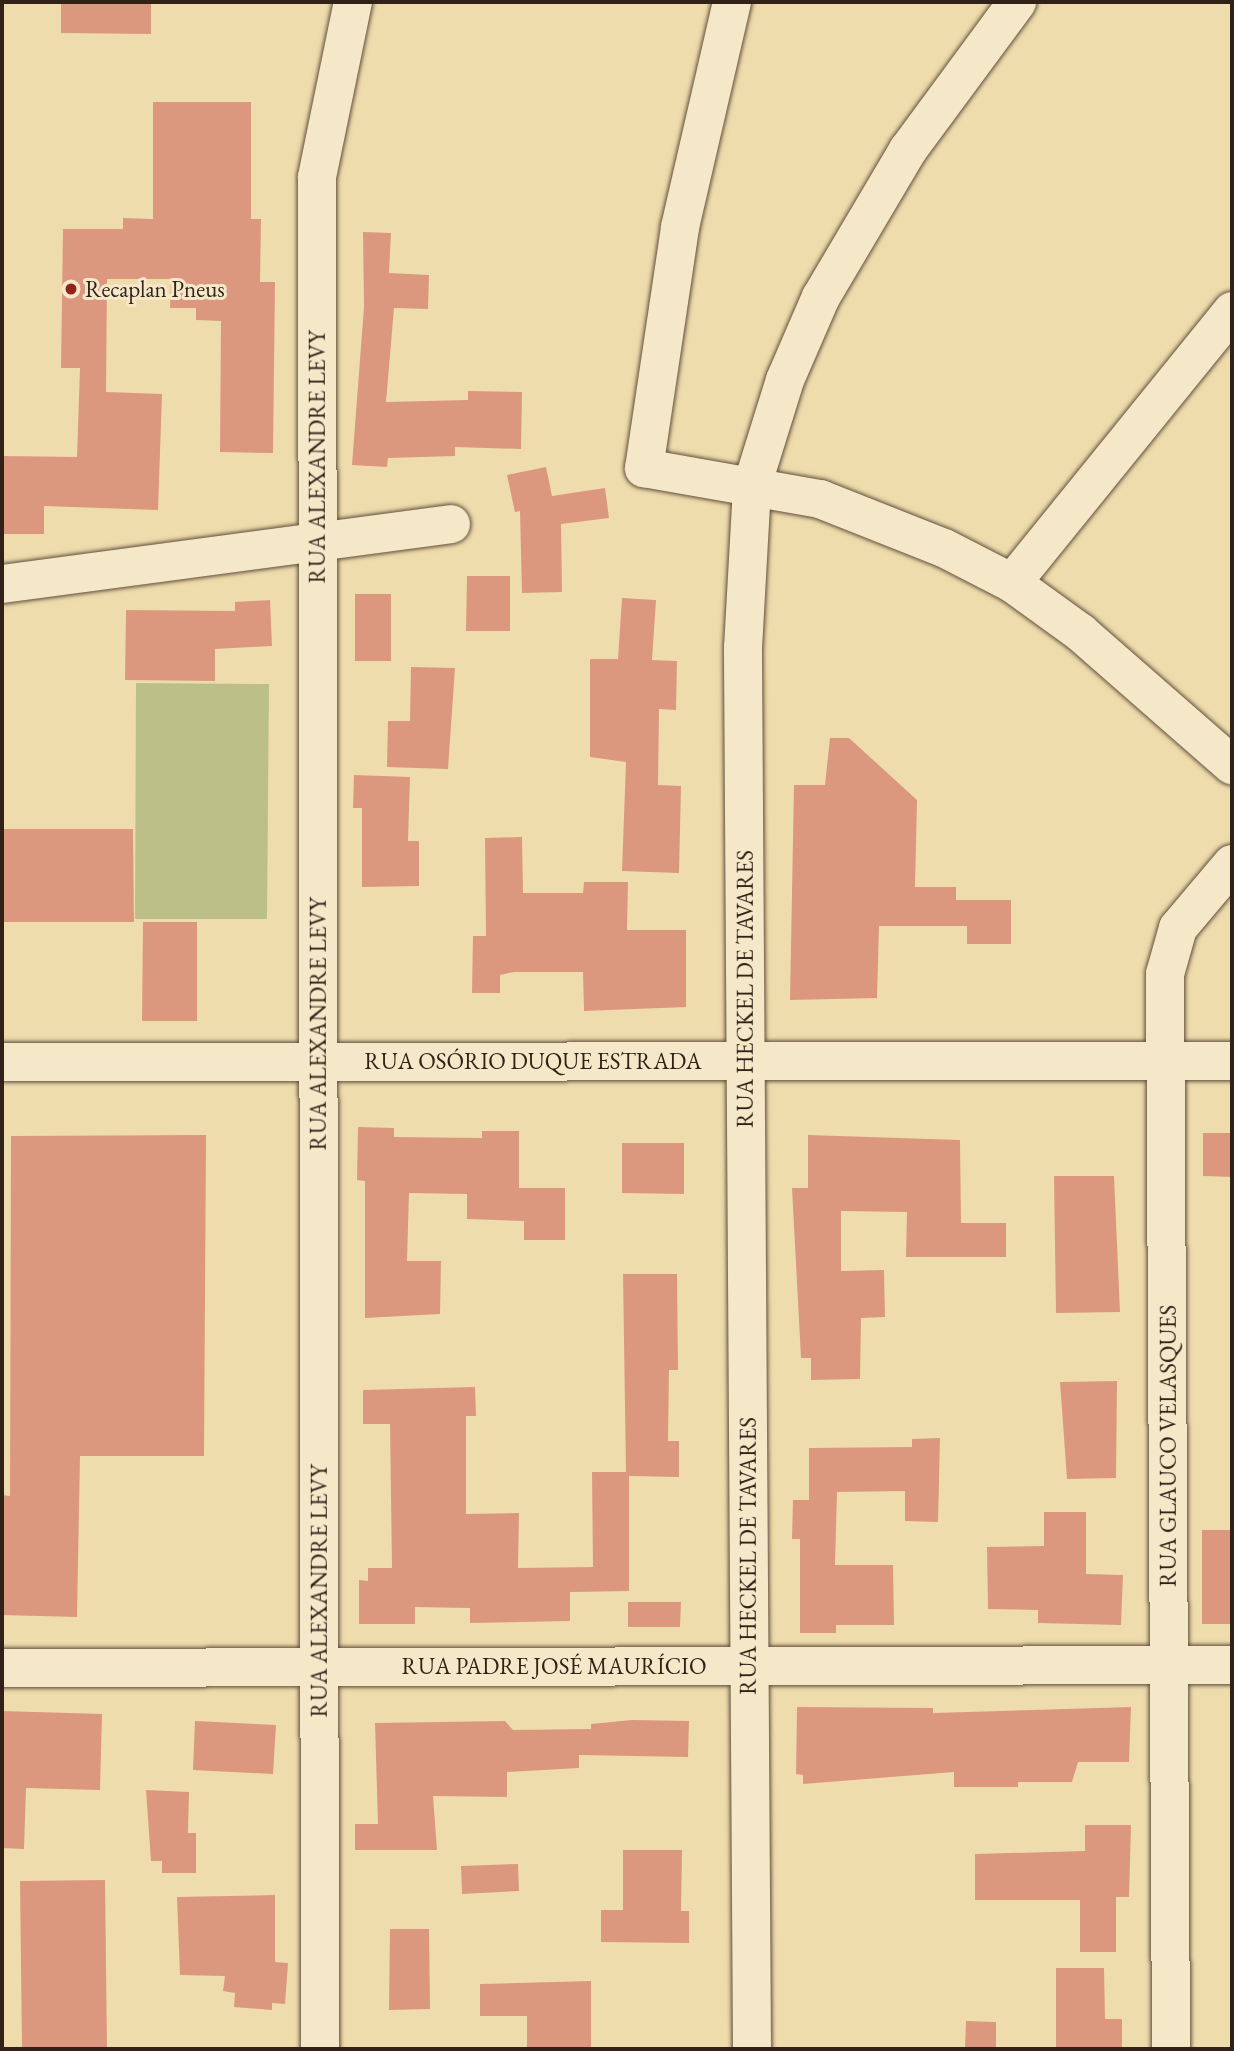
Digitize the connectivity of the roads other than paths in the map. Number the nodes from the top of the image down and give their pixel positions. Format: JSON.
{"nodes":[{"id":1,"x":353,"y":2,"type":"edge"},
{"id":2,"x":732,"y":2,"type":"edge"},
{"id":3,"x":1017,"y":2,"type":"edge"},
{"id":4,"x":1232,"y":311,"type":"edge"},
{"id":5,"x":752,"y":486,"type":"junction"},
{"id":6,"x":451,"y":524,"type":"dead end"},
{"id":7,"x":318,"y":542,"type":"junction"},
{"id":8,"x":1012,"y":583,"type":"junction"},
{"id":9,"x":2,"y":584,"type":"edge"},
{"id":10,"x":1232,"y":765,"type":"edge"},
{"id":11,"x":1232,"y":864,"type":"edge"},
{"id":12,"x":746,"y":1061,"type":"junction"},
{"id":13,"x":1166,"y":1061,"type":"junction"},
{"id":14,"x":1232,"y":1061,"type":"edge"},
{"id":15,"x":2,"y":1062,"type":"edge"},
{"id":16,"x":318,"y":1062,"type":"junction"},
{"id":17,"x":1169,"y":1665,"type":"junction"},
{"id":18,"x":1232,"y":1665,"type":"edge"},
{"id":19,"x":749,"y":1666,"type":"junction"},
{"id":20,"x":319,"y":1667,"type":"junction"},
{"id":21,"x":2,"y":1668,"type":"edge"},
{"id":22,"x":320,"y":2049,"type":"edge"},
{"id":23,"x":752,"y":2049,"type":"edge"},
{"id":24,"x":1171,"y":2049,"type":"edge"}],
"edges":[{"from":1,"to":7,"type":"street","name":"RUA ALEXANDRE LEVY"},
{"from":2,"to":5,"type":"street"},
{"from":3,"to":5,"type":"street","name":"RUA HECKEL DE TAVARES"},
{"from":4,"to":8,"type":"street"},
{"from":5,"to":8,"type":"street"},
{"from":5,"to":12,"type":"street","name":"RUA HECKEL DE TAVARES"},
{"from":6,"to":7,"type":"street"},
{"from":7,"to":9,"type":"street"},
{"from":7,"to":16,"type":"street","name":"RUA ALEXANDRE LEVY"},
{"from":8,"to":10,"type":"street"},
{"from":11,"to":13,"type":"street","name":"RUA GLAUCO VELASQUES"},
{"from":12,"to":13,"type":"street","name":"RUA OSÓRIO DUQUE ESTRADA"},
{"from":12,"to":16,"type":"street","name":"RUA OSÓRIO DUQUE ESTRADA"},
{"from":12,"to":19,"type":"street","name":"RUA HECKEL DE TAVARES"},
{"from":13,"to":14,"type":"street","name":"RUA OSÓRIO DUQUE ESTRADA"},
{"from":13,"to":17,"type":"street","name":"RUA GLAUCO VELASQUES"},
{"from":15,"to":16,"type":"street","name":"RUA OSÓRIO DUQUE ESTRADA"},
{"from":16,"to":20,"type":"street","name":"RUA ALEXANDRE LEVY"},
{"from":17,"to":18,"type":"street","name":"RUA PADRE JOSÉ MAURÍCIO"},
{"from":17,"to":19,"type":"street","name":"RUA PADRE JOSÉ MAURÍCIO"},
{"from":17,"to":24,"type":"street","name":"RUA GLAUCO VELASQUES"},
{"from":19,"to":20,"type":"street","name":"RUA PADRE JOSÉ MAURÍCIO"},
{"from":19,"to":23,"type":"street","name":"RUA HECKEL DE TAVARES"},
{"from":20,"to":21,"type":"street","name":"RUA PADRE JOSÉ MAURÍCIO"},
{"from":20,"to":22,"type":"street","name":"RUA ALEXANDRE LEVY"}]}
